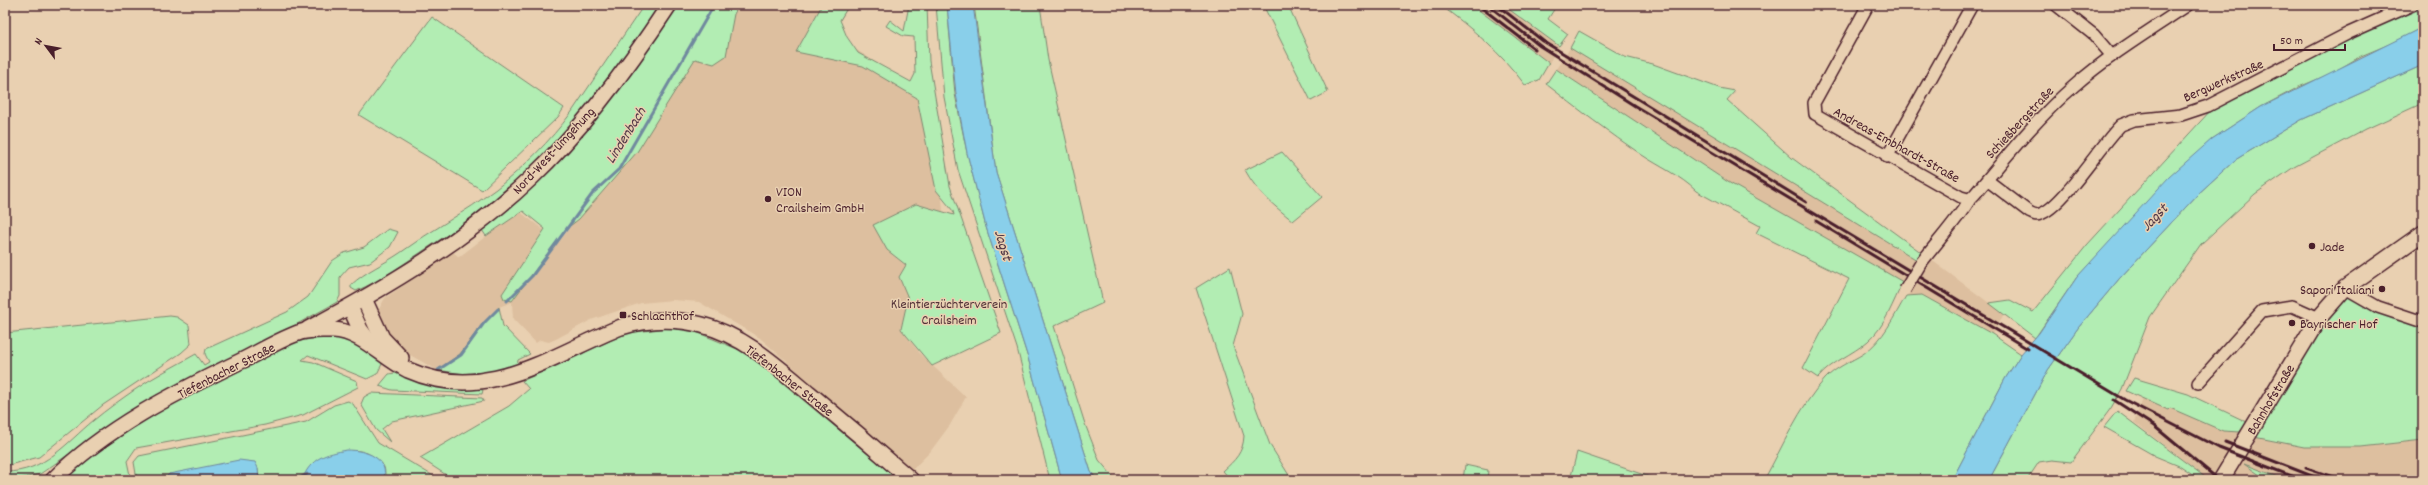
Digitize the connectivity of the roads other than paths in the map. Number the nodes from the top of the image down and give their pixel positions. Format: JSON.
{"nodes":[{"id":1,"x":669,"y":5,"type":"edge"},
{"id":2,"x":1868,"y":5,"type":"edge"},
{"id":3,"x":1972,"y":5,"type":"edge"},
{"id":4,"x":2056,"y":5,"type":"edge"},
{"id":5,"x":2188,"y":5,"type":"edge"},
{"id":6,"x":2412,"y":5,"type":"edge"},
{"id":7,"x":2112,"y":56,"type":"junction"},
{"id":8,"x":1887,"y":157,"type":"junction"},
{"id":9,"x":1987,"y":180,"type":"junction"},
{"id":10,"x":1968,"y":199,"type":"junction"},
{"id":11,"x":2423,"y":233,"type":"edge"},
{"id":12,"x":2345,"y":288,"type":"junction"},
{"id":13,"x":1905,"y":290,"type":"dead end"},
{"id":14,"x":364,"y":299,"type":"junction"},
{"id":15,"x":350,"y":307,"type":"junction"},
{"id":16,"x":2320,"y":318,"type":"junction"},
{"id":17,"x":2423,"y":322,"type":"edge"},
{"id":18,"x":302,"y":332,"type":"junction"},
{"id":19,"x":377,"y":350,"type":"junction"},
{"id":20,"x":445,"y":379,"type":"junction"},
{"id":21,"x":2198,"y":383,"type":"dead end"},
{"id":22,"x":53,"y":480,"type":"edge"},
{"id":23,"x":912,"y":480,"type":"edge"},
{"id":24,"x":2221,"y":480,"type":"edge"}],
"edges":[{"from":1,"to":14,"type":"main road","name":"Nord-West-Umgehung"},
{"from":2,"to":8,"type":"street","name":"Andreas-Embhardt-Straße"},
{"from":3,"to":8,"type":"street"},
{"from":4,"to":7,"type":"street"},
{"from":5,"to":7,"type":"street","name":"Schießbergstraße"},
{"from":6,"to":9,"type":"street","name":"Bergwerkstraße"},
{"from":7,"to":9,"type":"street","name":"Schießbergstraße"},
{"from":8,"to":10,"type":"street","name":"Andreas-Embhardt-Straße"},
{"from":9,"to":10,"type":"street","name":"Schießbergstraße"},
{"from":10,"to":13,"type":"street","name":"Schießbergstraße","bridge":true},
{"from":11,"to":12,"type":"main road","name":"Bahnhofstraße"},
{"from":12,"to":16,"type":"main road","name":"Bahnhofstraße"},
{"from":12,"to":17,"type":"street"},
{"from":14,"to":15,"type":"main road","name":"Nord-West-Umgehung"},
{"from":14,"to":20,"type":"main road","name":"Tiefenbacher Straße"},
{"from":15,"to":18,"type":"main road","name":"Nord-West-Umgehung"},
{"from":15,"to":19,"type":"main road","name":"Tiefenbacher Straße"},
{"from":16,"to":21,"type":"street"},
{"from":16,"to":24,"type":"main road","name":"Bahnhofstraße"},
{"from":18,"to":19,"type":"main road","name":"Tiefenbacher Straße"},
{"from":18,"to":22,"type":"main road","name":"Tiefenbacher Straße"},
{"from":19,"to":20,"type":"main road","name":"Tiefenbacher Straße"},
{"from":20,"to":23,"type":"main road","name":"Tiefenbacher Straße"}]}
